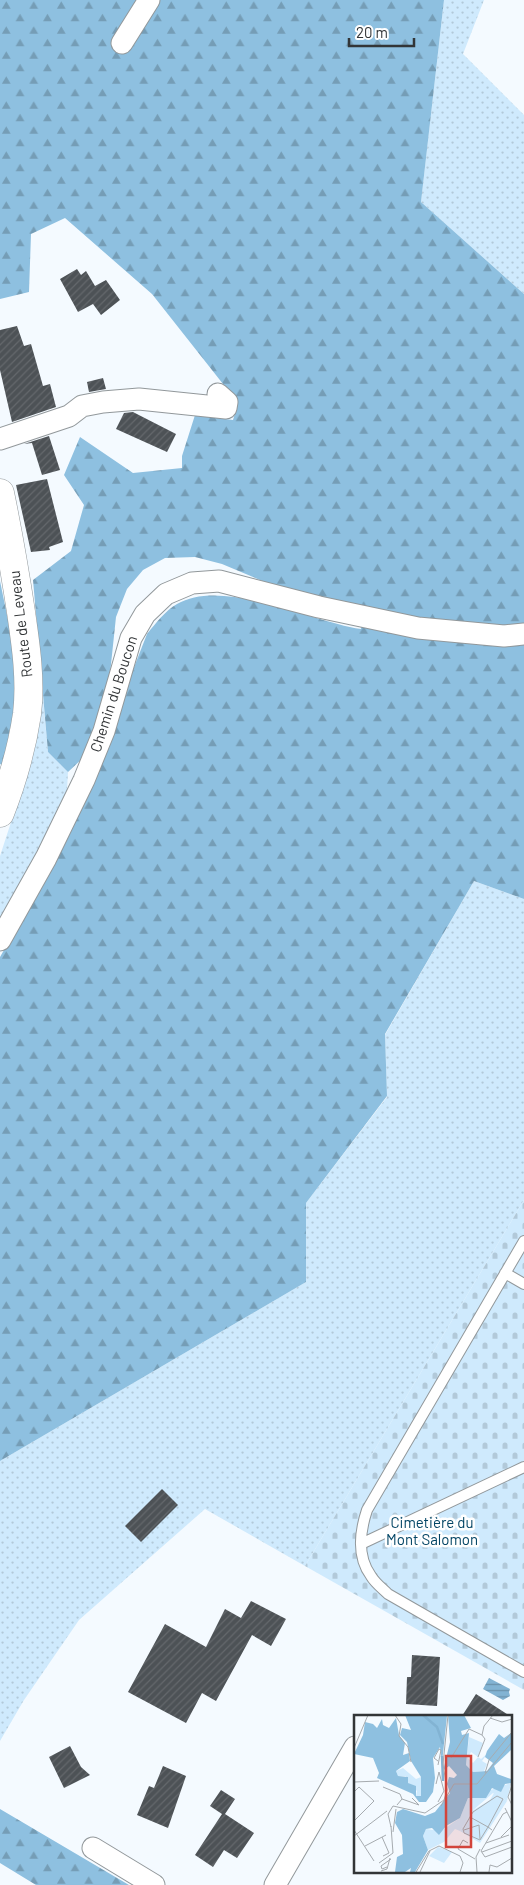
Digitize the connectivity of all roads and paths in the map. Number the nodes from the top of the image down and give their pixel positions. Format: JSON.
{"nodes":[{"id":1,"x":149,"y":0,"type":"edge"},
{"id":2,"x":122,"y":43,"type":"dead end"},
{"id":3,"x":218,"y":394,"type":"dead end"},
{"id":4,"x":0,"y":439,"type":"edge"},
{"id":5,"x":0,"y":493,"type":"edge"},
{"id":6,"x":524,"y":634,"type":"edge"},
{"id":7,"x":5,"y":779,"type":"edge"},
{"id":8,"x":0,"y":813,"type":"edge"},
{"id":9,"x":0,"y":940,"type":"edge"},
{"id":10,"x":524,"y":1242,"type":"edge"},
{"id":11,"x":505,"y":1273,"type":"junction"},
{"id":12,"x":524,"y":1284,"type":"edge"},
{"id":13,"x":524,"y":1467,"type":"edge"},
{"id":14,"x":361,"y":1544,"type":"junction"},
{"id":15,"x":522,"y":1667,"type":"edge"},
{"id":16,"x":354,"y":1749,"type":"edge"},
{"id":17,"x":93,"y":1848,"type":"dead end"},
{"id":18,"x":154,"y":1885,"type":"edge"},
{"id":19,"x":275,"y":1885,"type":"edge"}],
"edges":[{"from":1,"to":2,"type":"street"},
{"from":3,"to":4,"type":"street"},
{"from":5,"to":7,"type":"street","name":"Route de Leveau"},
{"from":6,"to":9,"type":"street","name":"Chemin du Boucon"},
{"from":7,"to":8,"type":"street","name":"Route de Leveau"},
{"from":10,"to":11,"type":"lane"},
{"from":11,"to":12,"type":"lane"},
{"from":11,"to":14,"type":"lane"},
{"from":13,"to":14,"type":"lane"},
{"from":14,"to":15,"type":"lane"},
{"from":16,"to":19,"type":"street"},
{"from":17,"to":18,"type":"street"}]}
